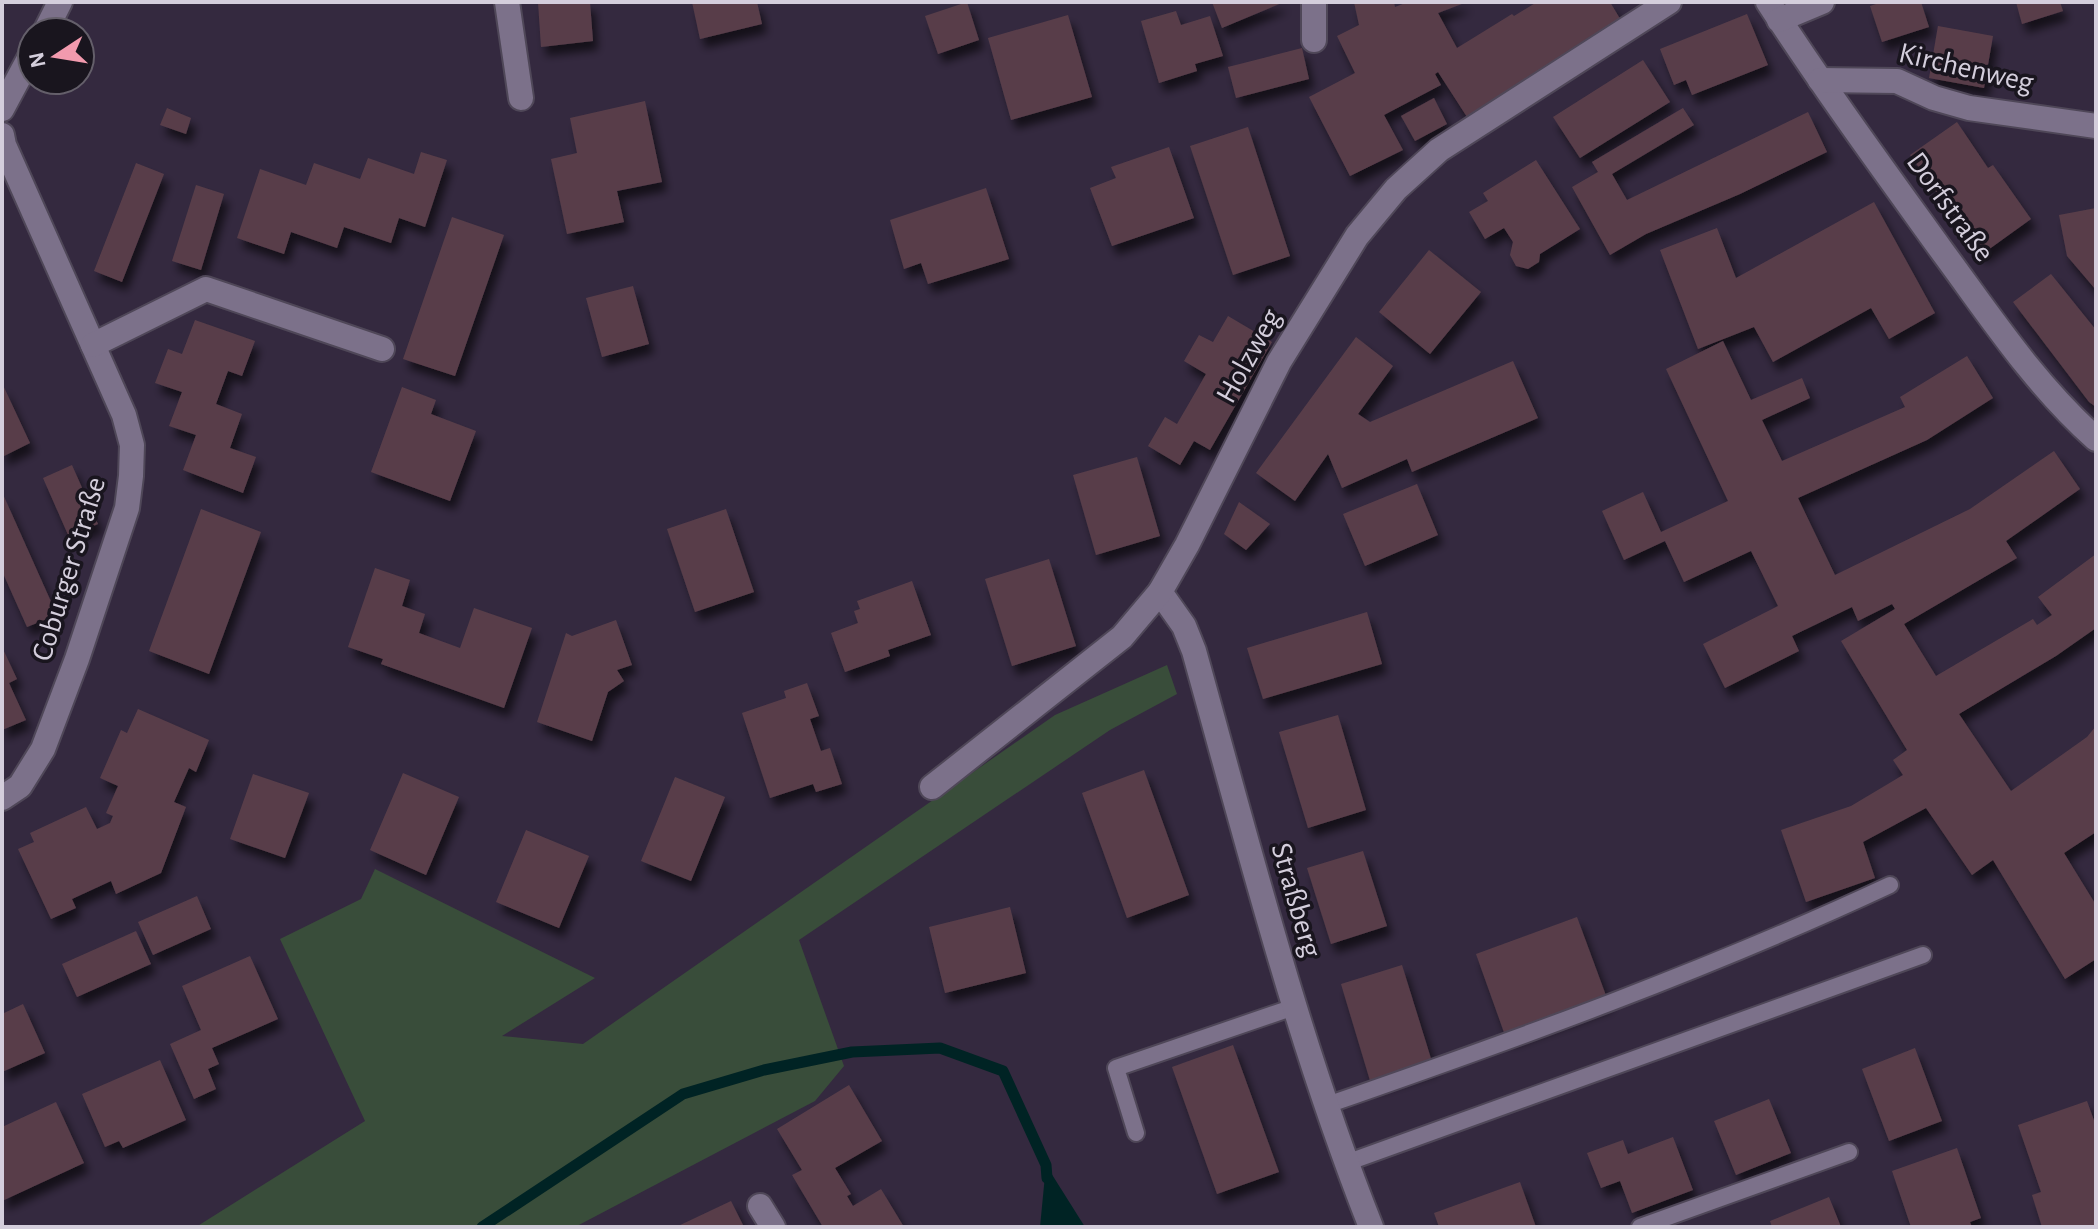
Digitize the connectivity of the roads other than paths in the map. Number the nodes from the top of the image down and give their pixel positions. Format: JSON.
{"nodes":[{"id":1,"x":507,"y":2,"type":"edge"},
{"id":2,"x":1314,"y":2,"type":"edge"},
{"id":3,"x":1669,"y":2,"type":"edge"},
{"id":4,"x":1822,"y":2,"type":"edge"},
{"id":5,"x":1774,"y":11,"type":"edge"},
{"id":6,"x":1314,"y":40,"type":"dead end"},
{"id":7,"x":16,"y":69,"type":"edge"},
{"id":8,"x":1820,"y":80,"type":"junction"},
{"id":9,"x":521,"y":98,"type":"dead end"},
{"id":10,"x":2,"y":109,"type":"edge"},
{"id":11,"x":2096,"y":126,"type":"edge"},
{"id":12,"x":2,"y":135,"type":"edge"},
{"id":13,"x":13,"y":193,"type":"edge"},
{"id":14,"x":93,"y":345,"type":"junction"},
{"id":15,"x":382,"y":349,"type":"dead end"},
{"id":16,"x":2096,"y":439,"type":"edge"},
{"id":17,"x":1160,"y":592,"type":"junction"},
{"id":18,"x":932,"y":787,"type":"dead end"},
{"id":19,"x":2,"y":798,"type":"edge"},
{"id":20,"x":1890,"y":885,"type":"dead end"},
{"id":21,"x":1923,"y":955,"type":"dead end"},
{"id":22,"x":1294,"y":1007,"type":"junction"},
{"id":23,"x":1327,"y":1105,"type":"junction"},
{"id":24,"x":1136,"y":1133,"type":"dead end"},
{"id":25,"x":1849,"y":1152,"type":"dead end"},
{"id":26,"x":1346,"y":1163,"type":"junction"},
{"id":27,"x":760,"y":1206,"type":"dead end"},
{"id":28,"x":773,"y":1227,"type":"edge"},
{"id":29,"x":1371,"y":1227,"type":"edge"},
{"id":30,"x":1640,"y":1227,"type":"edge"}],
"edges":[{"from":1,"to":9,"type":"street"},
{"from":2,"to":6,"type":"street"},
{"from":3,"to":17,"type":"street","name":"Holzweg"},
{"from":4,"to":5,"type":"street"},
{"from":5,"to":8,"type":"street","name":"Dorfstraße"},
{"from":7,"to":10,"type":"street"},
{"from":8,"to":11,"type":"street","name":"Kirchenweg"},
{"from":8,"to":16,"type":"street","name":"Dorfstraße"},
{"from":12,"to":13,"type":"street","name":"Coburger Straße"},
{"from":13,"to":14,"type":"street","name":"Coburger Straße"},
{"from":14,"to":15,"type":"street"},
{"from":14,"to":19,"type":"street","name":"Coburger Straße"},
{"from":17,"to":18,"type":"street","name":"Holzweg"},
{"from":17,"to":22,"type":"street","name":"Straßberg"},
{"from":20,"to":23,"type":"lane"},
{"from":21,"to":26,"type":"lane"},
{"from":22,"to":23,"type":"street","name":"Straßberg"},
{"from":22,"to":24,"type":"lane"},
{"from":23,"to":26,"type":"street","name":"Straßberg"},
{"from":25,"to":30,"type":"lane"},
{"from":26,"to":29,"type":"street","name":"Straßberg"},
{"from":27,"to":28,"type":"street"}]}
